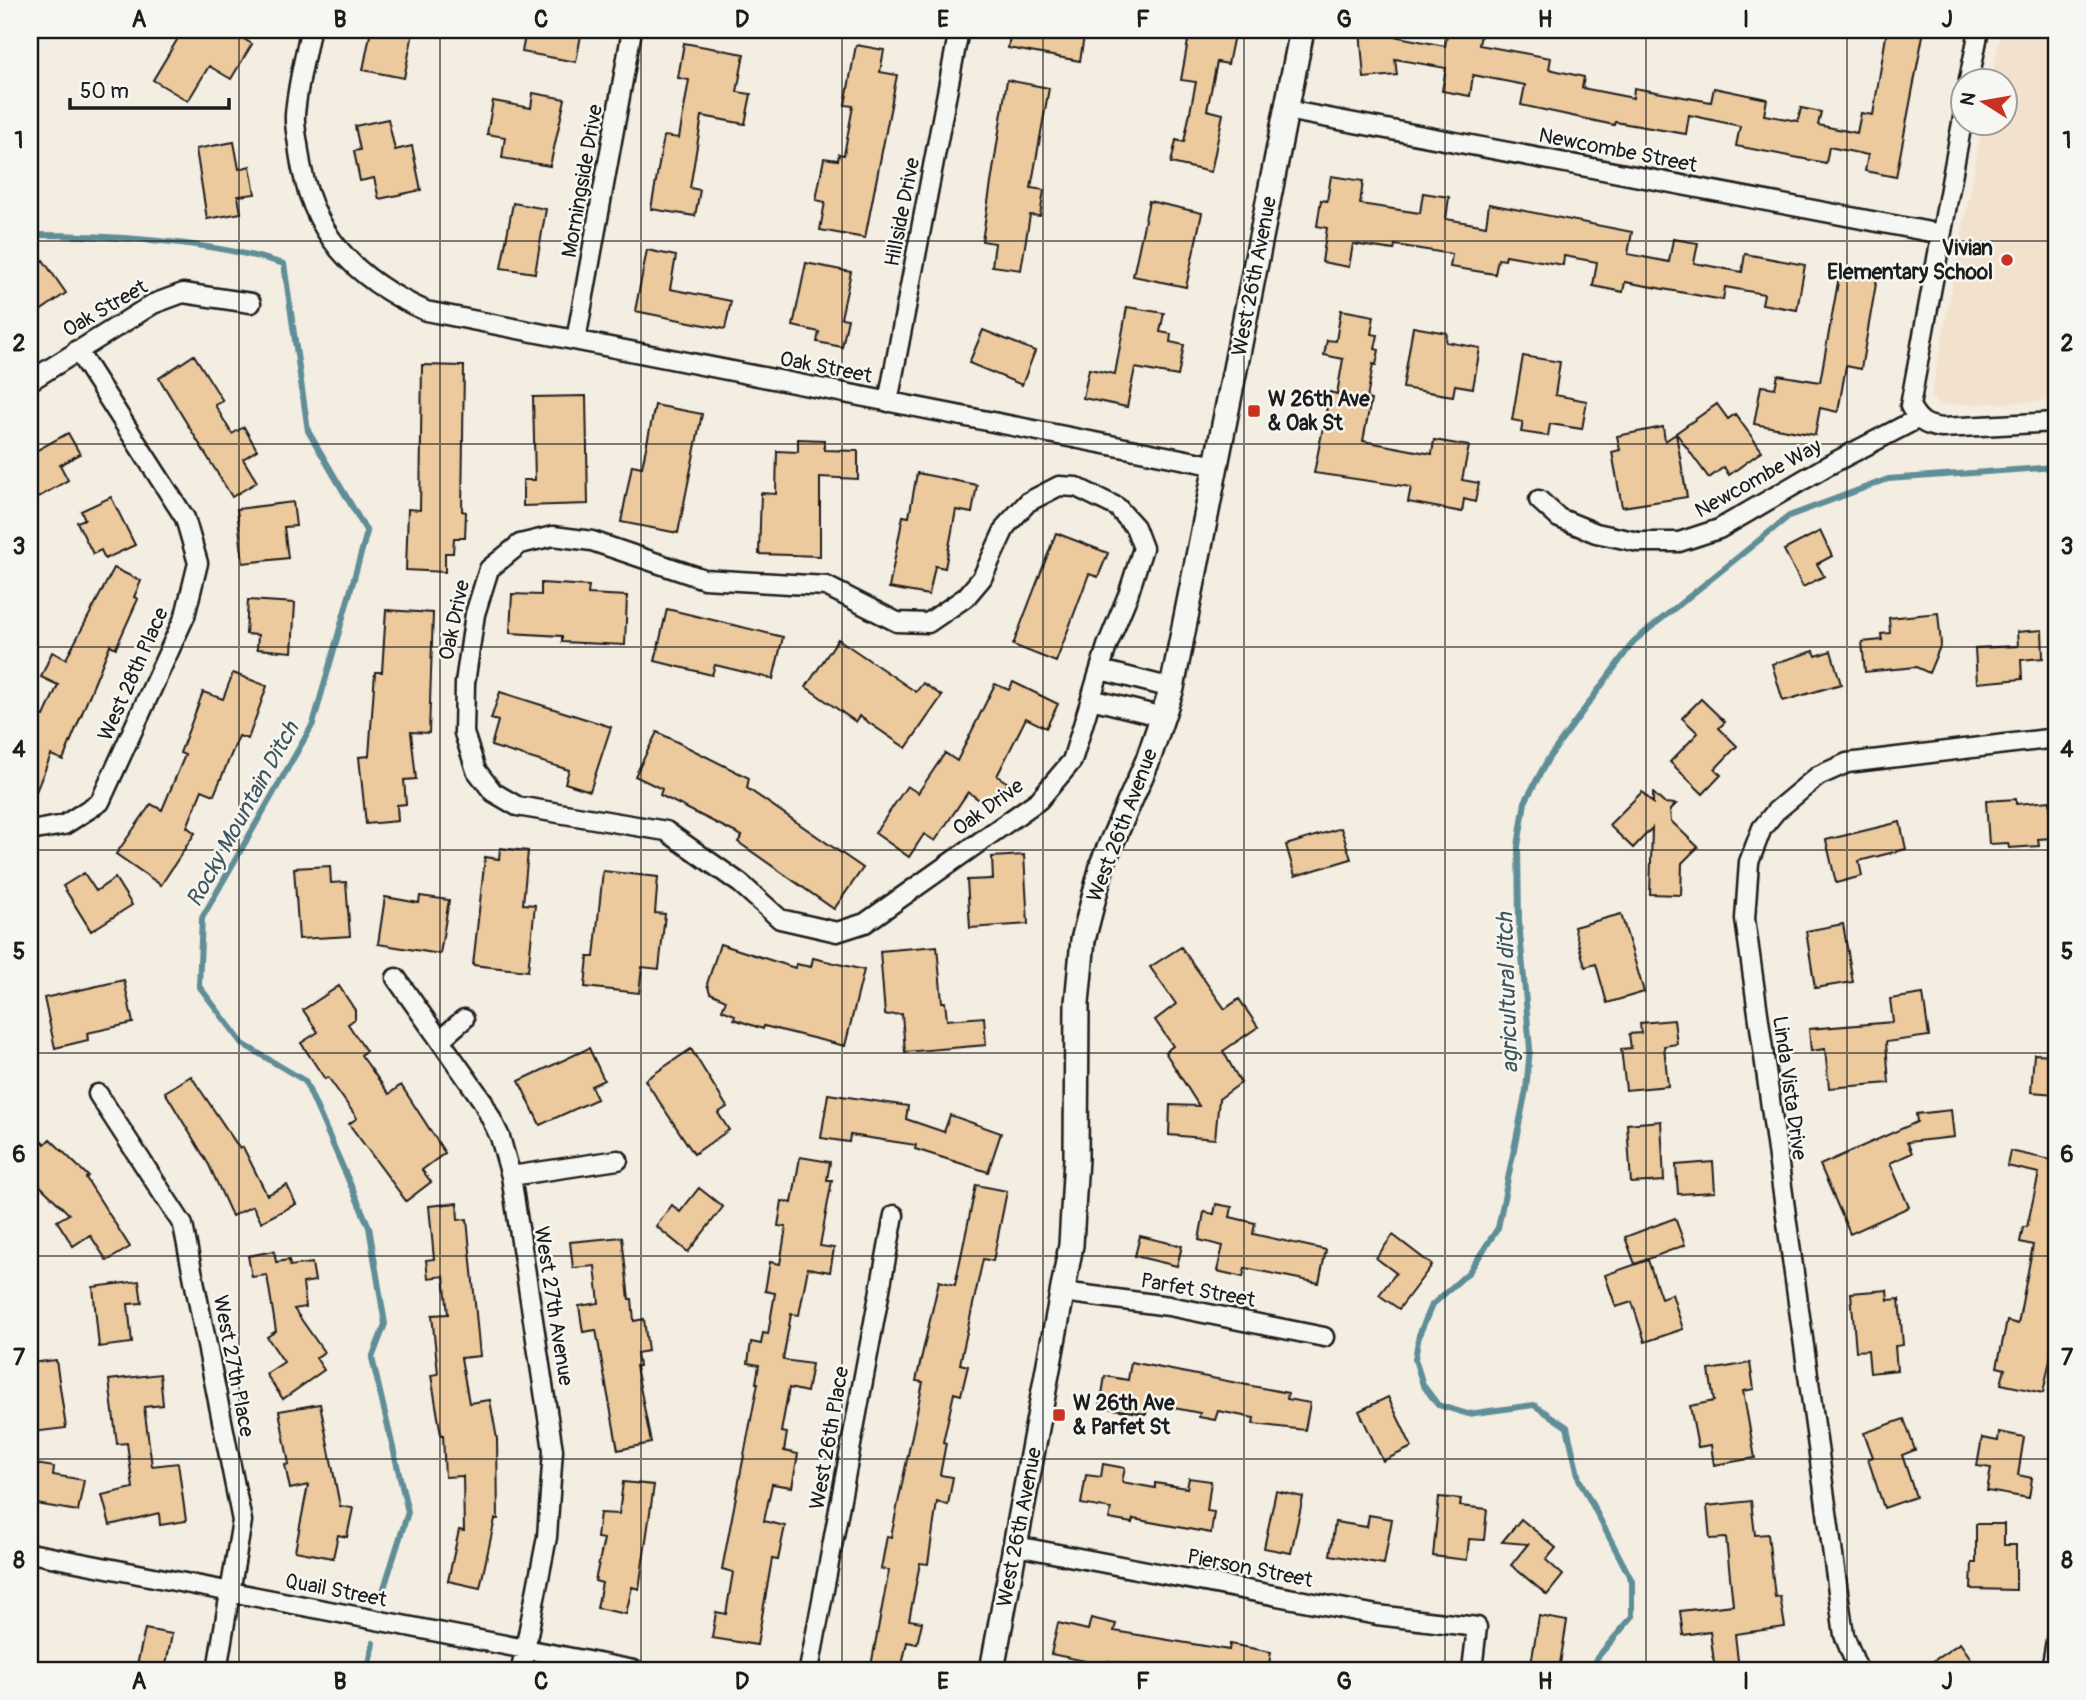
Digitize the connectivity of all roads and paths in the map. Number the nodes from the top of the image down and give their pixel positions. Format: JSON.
{"nodes":[{"id":1,"x":310,"y":30,"type":"edge"},
{"id":2,"x":632,"y":30,"type":"edge"},
{"id":3,"x":959,"y":30,"type":"edge"},
{"id":4,"x":1302,"y":30,"type":"edge"},
{"id":5,"x":1979,"y":30,"type":"edge"},
{"id":6,"x":1972,"y":66,"type":"edge"},
{"id":7,"x":1286,"y":110,"type":"junction"},
{"id":8,"x":1959,"y":136,"type":"edge"},
{"id":9,"x":1941,"y":234,"type":"junction"},
{"id":10,"x":251,"y":303,"type":"dead end"},
{"id":11,"x":576,"y":340,"type":"junction"},
{"id":12,"x":77,"y":350,"type":"junction"},
{"id":13,"x":30,"y":381,"type":"edge"},
{"id":14,"x":888,"y":402,"type":"junction"},
{"id":15,"x":1917,"y":419,"type":"junction"},
{"id":16,"x":2056,"y":422,"type":"edge"},
{"id":17,"x":1217,"y":466,"type":"junction"},
{"id":18,"x":1539,"y":499,"type":"dead end"},
{"id":19,"x":1101,"y":670,"type":"junction"},
{"id":20,"x":1172,"y":688,"type":"junction"},
{"id":21,"x":1091,"y":699,"type":"junction"},
{"id":22,"x":1163,"y":717,"type":"junction"},
{"id":23,"x":2056,"y":738,"type":"edge"},
{"id":24,"x":30,"y":831,"type":"edge"},
{"id":25,"x":396,"y":978,"type":"dead end"},
{"id":26,"x":464,"y":1019,"type":"dead end"},
{"id":27,"x":440,"y":1040,"type":"junction"},
{"id":28,"x":98,"y":1094,"type":"dead end"},
{"id":29,"x":618,"y":1160,"type":"dead end"},
{"id":30,"x":511,"y":1176,"type":"junction"},
{"id":31,"x":894,"y":1215,"type":"dead end"},
{"id":32,"x":1063,"y":1292,"type":"junction"},
{"id":33,"x":1324,"y":1337,"type":"dead end"},
{"id":34,"x":1016,"y":1546,"type":"junction"},
{"id":35,"x":30,"y":1553,"type":"edge"},
{"id":36,"x":231,"y":1592,"type":"junction"},
{"id":37,"x":2056,"y":1641,"type":"edge"},
{"id":38,"x":524,"y":1651,"type":"junction"},
{"id":39,"x":217,"y":1670,"type":"edge"},
{"id":40,"x":521,"y":1670,"type":"edge"},
{"id":41,"x":634,"y":1670,"type":"edge"},
{"id":42,"x":809,"y":1670,"type":"edge"},
{"id":43,"x":992,"y":1670,"type":"edge"},
{"id":44,"x":1472,"y":1670,"type":"edge"},
{"id":45,"x":1858,"y":1670,"type":"edge"},
{"id":46,"x":2051,"y":1670,"type":"edge"}],
"edges":[{"from":1,"to":11,"type":"street","name":"Oak Street"},
{"from":2,"to":11,"type":"street","name":"Morningside Drive"},
{"from":3,"to":14,"type":"street","name":"Hillside Drive"},
{"from":4,"to":7,"type":"street","name":"West 26th Avenue"},
{"from":5,"to":6,"type":"street"},
{"from":7,"to":9,"type":"street","name":"Newcombe Street"},
{"from":7,"to":17,"type":"street","name":"West 26th Avenue"},
{"from":8,"to":9,"type":"street"},
{"from":9,"to":15,"type":"street"},
{"from":10,"to":12,"type":"street","name":"Oak Street"},
{"from":11,"to":14,"type":"street","name":"Oak Street"},
{"from":12,"to":13,"type":"street","name":"Oak Street"},
{"from":12,"to":24,"type":"street","name":"West 28th Place"},
{"from":14,"to":17,"type":"street","name":"Oak Street"},
{"from":15,"to":16,"type":"street"},
{"from":15,"to":18,"type":"street","name":"Newcombe Way"},
{"from":17,"to":20,"type":"street","name":"West 26th Avenue"},
{"from":19,"to":20,"type":"street"},
{"from":19,"to":21,"type":"street","name":"Oak Drive"},
{"from":19,"to":21,"type":"street","name":"Oak Drive"},
{"from":20,"to":22,"type":"street","name":"West 26th Avenue"},
{"from":21,"to":22,"type":"street"},
{"from":22,"to":32,"type":"street","name":"West 26th Avenue"},
{"from":23,"to":45,"type":"street","name":"Linda Vista Drive"},
{"from":25,"to":27,"type":"street","name":"West 27th Avenue"},
{"from":26,"to":27,"type":"street"},
{"from":27,"to":30,"type":"street","name":"West 27th Avenue"},
{"from":28,"to":36,"type":"street","name":"West 27th Place"},
{"from":29,"to":30,"type":"street"},
{"from":30,"to":38,"type":"street","name":"West 27th Avenue"},
{"from":31,"to":42,"type":"street","name":"West 26th Place"},
{"from":32,"to":33,"type":"street","name":"Parfet Street"},
{"from":32,"to":34,"type":"street","name":"West 26th Avenue"},
{"from":34,"to":43,"type":"street","name":"West 26th Avenue"},
{"from":34,"to":44,"type":"street","name":"Pierson Street"},
{"from":35,"to":36,"type":"street","name":"Quail Street"},
{"from":36,"to":38,"type":"street","name":"Quail Street"},
{"from":36,"to":39,"type":"street","name":"West 27th Place"},
{"from":37,"to":46,"type":"street"},
{"from":38,"to":40,"type":"street","name":"West 27th Avenue"},
{"from":38,"to":41,"type":"street","name":"Quail Street"}]}
